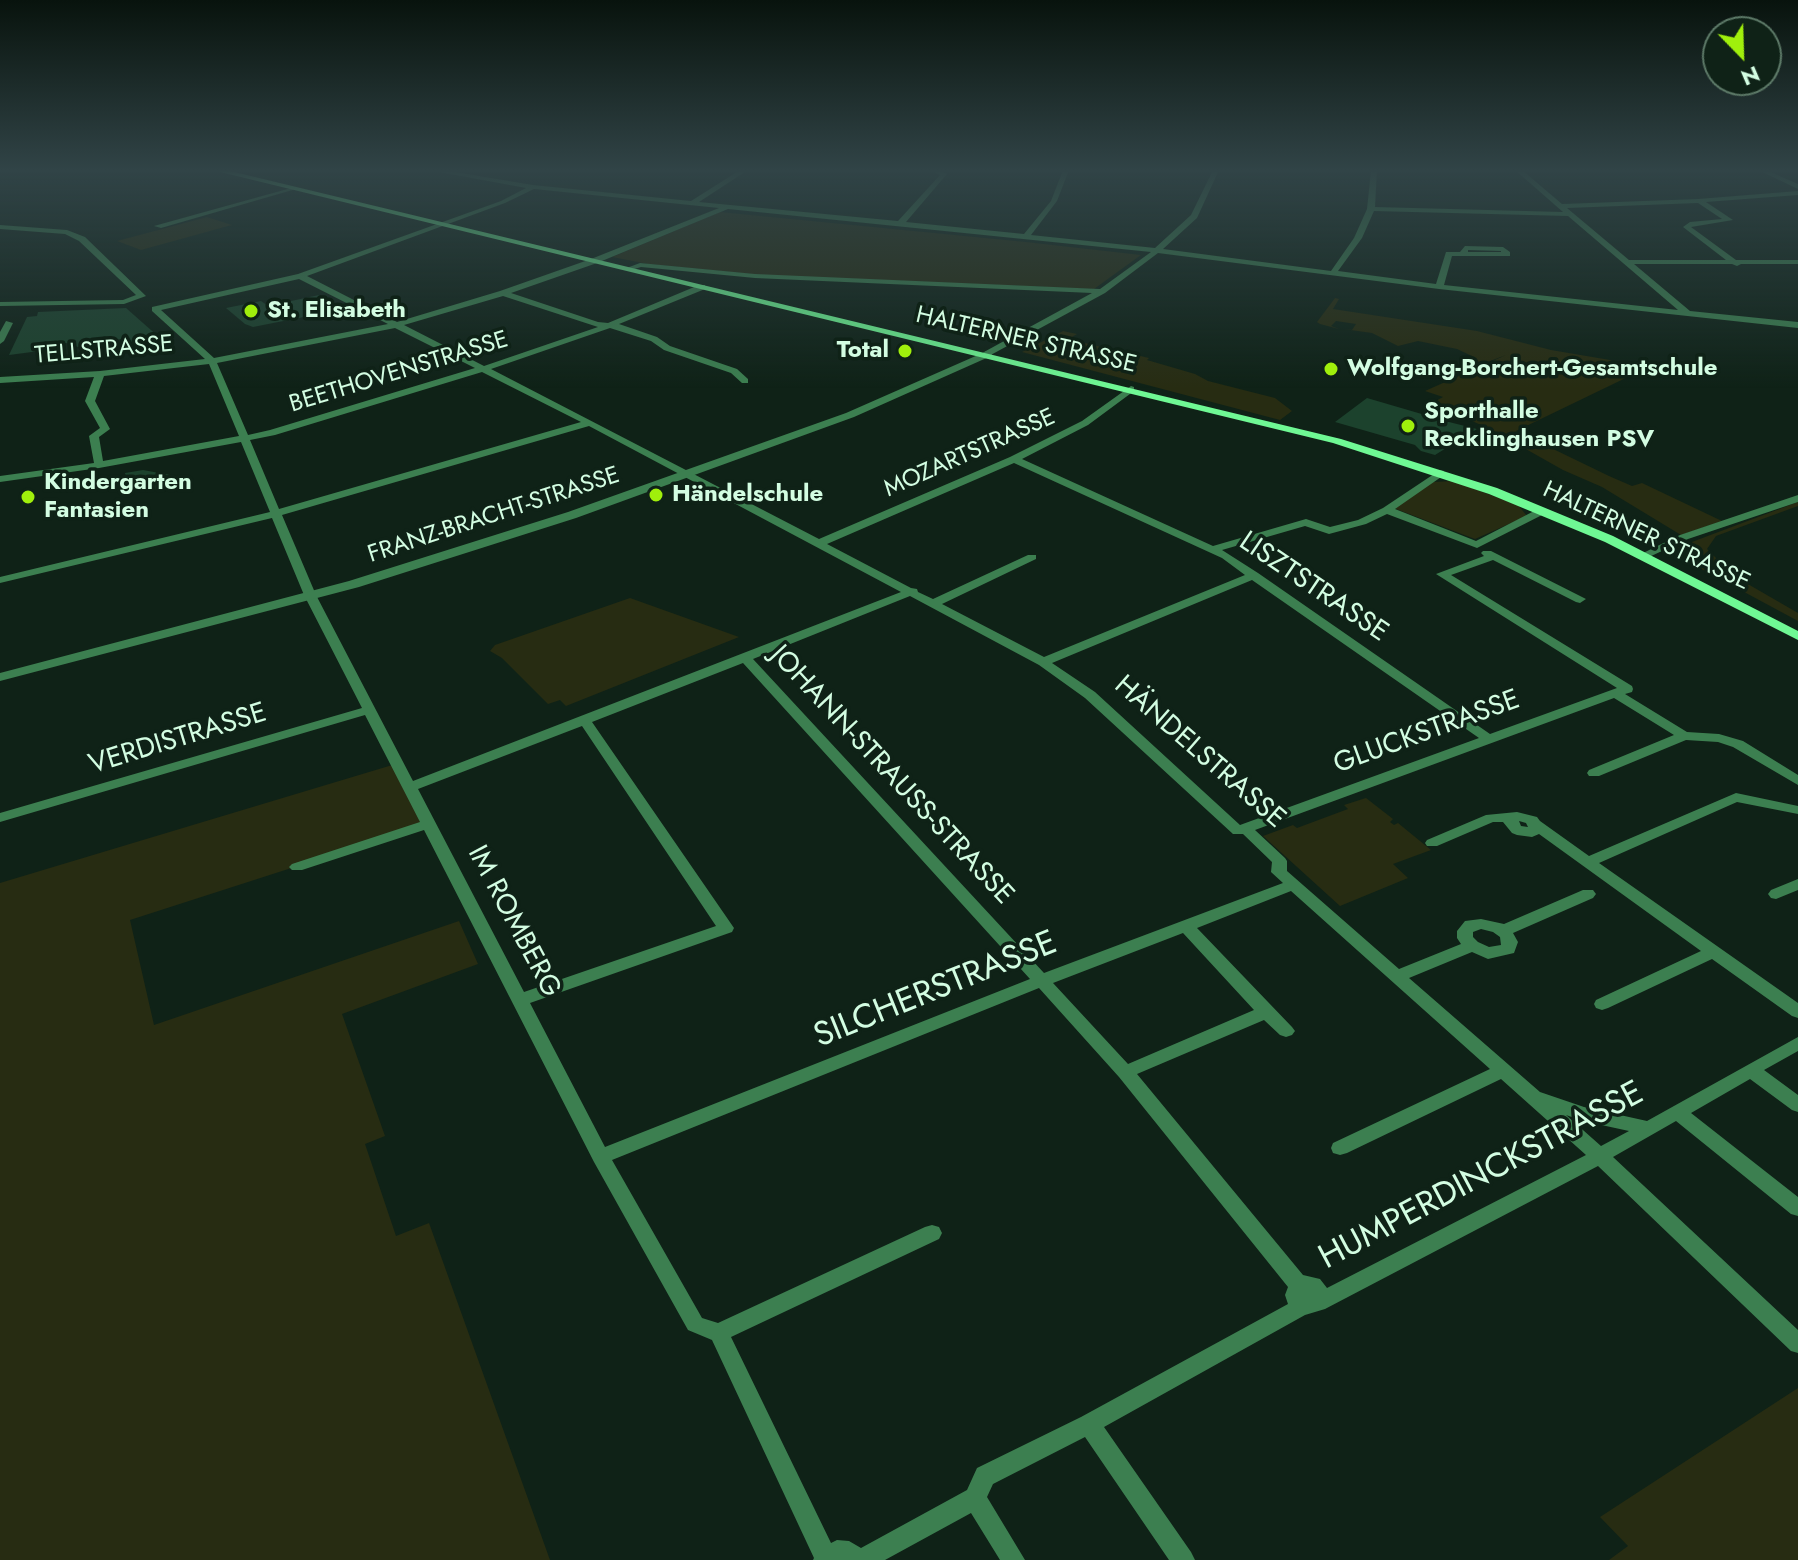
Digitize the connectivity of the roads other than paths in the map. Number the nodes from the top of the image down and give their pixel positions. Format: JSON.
{"nodes":[{"id":1,"x":86,"y":243,"type":"edge"},
{"id":2,"x":390,"y":243,"type":"edge"},
{"id":3,"x":519,"y":243,"type":"edge"},
{"id":4,"x":639,"y":243,"type":"edge"},
{"id":5,"x":1090,"y":243,"type":"edge"},
{"id":6,"x":1166,"y":243,"type":"edge"},
{"id":7,"x":1355,"y":243,"type":"edge"},
{"id":8,"x":1604,"y":243,"type":"edge"},
{"id":9,"x":1708,"y":243,"type":"edge"},
{"id":10,"x":1158,"y":250,"type":"junction"},
{"id":11,"x":1464,"y":253,"type":"dead end"},
{"id":12,"x":594,"y":261,"type":"junction"},
{"id":13,"x":1628,"y":262,"type":"junction"},
{"id":14,"x":1798,"y":262,"type":"edge"},
{"id":15,"x":1737,"y":264,"type":"junction"},
{"id":16,"x":628,"y":269,"type":"junction"},
{"id":17,"x":1333,"y":273,"type":"junction"},
{"id":18,"x":300,"y":276,"type":"junction"},
{"id":19,"x":702,"y":287,"type":"junction"},
{"id":20,"x":1439,"y":287,"type":"junction"},
{"id":21,"x":1102,"y":291,"type":"junction"},
{"id":22,"x":503,"y":293,"type":"junction"},
{"id":23,"x":0,"y":304,"type":"edge"},
{"id":24,"x":1688,"y":314,"type":"junction"},
{"id":25,"x":9,"y":323,"type":"dead end"},
{"id":26,"x":396,"y":325,"type":"junction"},
{"id":27,"x":1798,"y":325,"type":"edge"},
{"id":28,"x":608,"y":326,"type":"junction"},
{"id":29,"x":0,"y":341,"type":"edge"},
{"id":30,"x":987,"y":354,"type":"junction"},
{"id":31,"x":212,"y":361,"type":"junction"},
{"id":32,"x":483,"y":369,"type":"junction"},
{"id":33,"x":100,"y":374,"type":"junction"},
{"id":34,"x":0,"y":380,"type":"edge"},
{"id":35,"x":745,"y":381,"type":"dead end"},
{"id":36,"x":1131,"y":389,"type":"junction"},
{"id":37,"x":590,"y":423,"type":"junction"},
{"id":38,"x":245,"y":440,"type":"junction"},
{"id":39,"x":1014,"y":459,"type":"junction"},
{"id":40,"x":99,"y":465,"type":"junction"},
{"id":41,"x":1440,"y":473,"type":"junction"},
{"id":42,"x":689,"y":475,"type":"junction"},
{"id":43,"x":0,"y":479,"type":"edge"},
{"id":44,"x":1798,"y":498,"type":"edge"},
{"id":45,"x":1387,"y":510,"type":"junction"},
{"id":46,"x":1542,"y":511,"type":"junction"},
{"id":47,"x":278,"y":513,"type":"junction"},
{"id":48,"x":819,"y":543,"type":"junction"},
{"id":49,"x":1477,"y":545,"type":"junction"},
{"id":50,"x":1210,"y":551,"type":"junction"},
{"id":51,"x":1645,"y":555,"type":"junction"},
{"id":52,"x":1032,"y":557,"type":"dead end"},
{"id":53,"x":1492,"y":557,"type":"junction"},
{"id":54,"x":1254,"y":575,"type":"junction"},
{"id":55,"x":0,"y":580,"type":"edge"},
{"id":56,"x":913,"y":591,"type":"junction"},
{"id":57,"x":310,"y":595,"type":"junction"},
{"id":58,"x":1580,"y":599,"type":"dead end"},
{"id":59,"x":934,"y":603,"type":"junction"},
{"id":60,"x":1798,"y":636,"type":"edge"},
{"id":61,"x":745,"y":658,"type":"junction"},
{"id":62,"x":1043,"y":662,"type":"junction"},
{"id":63,"x":1593,"y":668,"type":"junction"},
{"id":64,"x":0,"y":677,"type":"edge"},
{"id":65,"x":1621,"y":691,"type":"junction"},
{"id":66,"x":1596,"y":699,"type":"junction"},
{"id":67,"x":371,"y":709,"type":"junction"},
{"id":68,"x":585,"y":721,"type":"junction"},
{"id":69,"x":1684,"y":736,"type":"junction"},
{"id":70,"x":1487,"y":738,"type":"junction"},
{"id":71,"x":1594,"y":773,"type":"dead end"},
{"id":72,"x":1798,"y":781,"type":"edge"},
{"id":73,"x":411,"y":787,"type":"junction"},
{"id":74,"x":1796,"y":808,"type":"edge"},
{"id":75,"x":0,"y":818,"type":"edge"},
{"id":76,"x":428,"y":824,"type":"junction"},
{"id":77,"x":1245,"y":828,"type":"junction"},
{"id":78,"x":1432,"y":843,"type":"dead end"},
{"id":79,"x":1591,"y":861,"type":"junction"},
{"id":80,"x":297,"y":867,"type":"dead end"},
{"id":81,"x":1798,"y":884,"type":"edge"},
{"id":82,"x":1293,"y":885,"type":"junction"},
{"id":83,"x":1588,"y":894,"type":"dead end"},
{"id":84,"x":1776,"y":894,"type":"dead end"},
{"id":85,"x":1187,"y":927,"type":"junction"},
{"id":86,"x":1503,"y":931,"type":"junction"},
{"id":87,"x":1472,"y":946,"type":"junction"},
{"id":88,"x":1714,"y":951,"type":"junction"},
{"id":89,"x":1397,"y":976,"type":"junction"},
{"id":90,"x":1041,"y":981,"type":"junction"},
{"id":91,"x":520,"y":1000,"type":"junction"},
{"id":92,"x":1602,"y":1004,"type":"dead end"},
{"id":93,"x":1266,"y":1012,"type":"junction"},
{"id":94,"x":1798,"y":1012,"type":"edge"},
{"id":95,"x":1286,"y":1031,"type":"dead end"},
{"id":96,"x":1798,"y":1043,"type":"edge"},
{"id":97,"x":1504,"y":1070,"type":"junction"},
{"id":98,"x":1751,"y":1070,"type":"junction"},
{"id":99,"x":1125,"y":1072,"type":"junction"},
{"id":100,"x":1532,"y":1095,"type":"junction"},
{"id":101,"x":1798,"y":1105,"type":"edge"},
{"id":102,"x":1677,"y":1112,"type":"junction"},
{"id":103,"x":1648,"y":1128,"type":"junction"},
{"id":104,"x":1340,"y":1148,"type":"dead end"},
{"id":105,"x":1600,"y":1156,"type":"junction"},
{"id":106,"x":601,"y":1157,"type":"junction"},
{"id":107,"x":1798,"y":1208,"type":"edge"},
{"id":108,"x":932,"y":1233,"type":"dead end"},
{"id":109,"x":1307,"y":1297,"type":"junction"},
{"id":110,"x":719,"y":1333,"type":"junction"},
{"id":111,"x":1798,"y":1344,"type":"edge"},
{"id":112,"x":1089,"y":1424,"type":"junction"},
{"id":113,"x":975,"y":1498,"type":"junction"},
{"id":114,"x":825,"y":1558,"type":"edge"},
{"id":115,"x":856,"y":1560,"type":"edge"},
{"id":116,"x":862,"y":1560,"type":"edge"},
{"id":117,"x":1013,"y":1560,"type":"edge"},
{"id":118,"x":1183,"y":1560,"type":"edge"}],
"edges":[{"from":1,"to":23,"type":"street"},
{"from":2,"to":18,"type":"street"},
{"from":3,"to":12,"type":"main road","name":"HALTERNER STRASSE"},
{"from":4,"to":12,"type":"street","name":"TELLSTRASSE"},
{"from":5,"to":10,"type":"street"},
{"from":6,"to":10,"type":"street"},
{"from":7,"to":17,"type":"street"},
{"from":8,"to":13,"type":"street"},
{"from":9,"to":15,"type":"street"},
{"from":10,"to":17,"type":"street"},
{"from":10,"to":21,"type":"street"},
{"from":11,"to":20,"type":"street"},
{"from":12,"to":16,"type":"main road","name":"HALTERNER STRASSE"},
{"from":12,"to":22,"type":"street","name":"TELLSTRASSE"},
{"from":13,"to":15,"type":"street"},
{"from":13,"to":24,"type":"street"},
{"from":14,"to":15,"type":"street"},
{"from":16,"to":19,"type":"main road","name":"HALTERNER STRASSE"},
{"from":16,"to":21,"type":"street"},
{"from":17,"to":20,"type":"street"},
{"from":18,"to":26,"type":"street","name":"HÄNDELSTRASSE"},
{"from":18,"to":31,"type":"street","name":"IM ROMBERG"},
{"from":19,"to":28,"type":"street","name":"BEETHOVENSTRASSE"},
{"from":19,"to":30,"type":"main road","name":"HALTERNER STRASSE"},
{"from":20,"to":24,"type":"street"},
{"from":21,"to":30,"type":"street"},
{"from":22,"to":26,"type":"street","name":"TELLSTRASSE"},
{"from":22,"to":28,"type":"street"},
{"from":24,"to":27,"type":"street"},
{"from":25,"to":29,"type":"street"},
{"from":26,"to":31,"type":"street","name":"TELLSTRASSE"},
{"from":26,"to":32,"type":"street","name":"HÄNDELSTRASSE"},
{"from":28,"to":32,"type":"street","name":"BEETHOVENSTRASSE"},
{"from":28,"to":35,"type":"street"},
{"from":30,"to":36,"type":"main road","name":"HALTERNER STRASSE"},
{"from":30,"to":42,"type":"street","name":"FRANZ-BRACHT-STRASSE"},
{"from":31,"to":33,"type":"street","name":"TELLSTRASSE"},
{"from":31,"to":38,"type":"street","name":"IM ROMBERG"},
{"from":32,"to":37,"type":"street","name":"HÄNDELSTRASSE"},
{"from":32,"to":38,"type":"street","name":"BEETHOVENSTRASSE"},
{"from":33,"to":34,"type":"street","name":"TELLSTRASSE"},
{"from":33,"to":40,"type":"street"},
{"from":36,"to":39,"type":"street","name":"MOZARTSTRASSE"},
{"from":36,"to":41,"type":"main road","name":"HALTERNER STRASSE"},
{"from":37,"to":42,"type":"street","name":"HÄNDELSTRASSE"},
{"from":37,"to":47,"type":"street"},
{"from":38,"to":40,"type":"street","name":"BEETHOVENSTRASSE"},
{"from":38,"to":47,"type":"street","name":"IM ROMBERG"},
{"from":39,"to":48,"type":"street","name":"MOZARTSTRASSE"},
{"from":39,"to":50,"type":"street","name":"LISZTSTRASSE"},
{"from":40,"to":43,"type":"street","name":"BEETHOVENSTRASSE"},
{"from":41,"to":45,"type":"street"},
{"from":41,"to":46,"type":"main road","name":"HALTERNER STRASSE"},
{"from":42,"to":48,"type":"street","name":"HÄNDELSTRASSE"},
{"from":42,"to":57,"type":"street","name":"FRANZ-BRACHT-STRASSE"},
{"from":44,"to":51,"type":"street"},
{"from":45,"to":49,"type":"street"},
{"from":45,"to":50,"type":"street"},
{"from":46,"to":49,"type":"street"},
{"from":46,"to":51,"type":"main road","name":"HALTERNER STRASSE"},
{"from":47,"to":55,"type":"street"},
{"from":47,"to":57,"type":"street","name":"IM ROMBERG"},
{"from":48,"to":56,"type":"street","name":"HÄNDELSTRASSE"},
{"from":49,"to":53,"type":"street"},
{"from":50,"to":54,"type":"street","name":"LISZTSTRASSE"},
{"from":51,"to":60,"type":"main road","name":"HALTERNER STRASSE"},
{"from":52,"to":59,"type":"street"},
{"from":53,"to":58,"type":"street"},
{"from":53,"to":63,"type":"street"},
{"from":54,"to":62,"type":"street"},
{"from":54,"to":70,"type":"street","name":"LISZTSTRASSE"},
{"from":56,"to":59,"type":"street","name":"HÄNDELSTRASSE"},
{"from":56,"to":61,"type":"street","name":"JOHANN-STRAUSS-STRASSE"},
{"from":57,"to":64,"type":"street","name":"FRANZ-BRACHT-STRASSE"},
{"from":57,"to":67,"type":"street","name":"IM ROMBERG"},
{"from":59,"to":62,"type":"street","name":"HÄNDELSTRASSE"},
{"from":61,"to":68,"type":"street","name":"JOHANN-STRAUSS-STRASSE"},
{"from":61,"to":90,"type":"street","name":"JOHANN-STRAUSS-STRASSE"},
{"from":62,"to":77,"type":"street","name":"HÄNDELSTRASSE"},
{"from":63,"to":65,"type":"street"},
{"from":63,"to":66,"type":"street"},
{"from":65,"to":66,"type":"street","name":"GLUCKSTRASSE"},
{"from":65,"to":69,"type":"street"},
{"from":66,"to":70,"type":"street","name":"GLUCKSTRASSE"},
{"from":67,"to":73,"type":"street","name":"IM ROMBERG"},
{"from":67,"to":75,"type":"street","name":"VERDISTRASSE"},
{"from":68,"to":73,"type":"street","name":"JOHANN-STRAUSS-STRASSE"},
{"from":68,"to":91,"type":"street"},
{"from":69,"to":71,"type":"street"},
{"from":69,"to":72,"type":"street"},
{"from":70,"to":77,"type":"street","name":"GLUCKSTRASSE"},
{"from":73,"to":76,"type":"street","name":"IM ROMBERG"},
{"from":74,"to":79,"type":"street"},
{"from":76,"to":80,"type":"street"},
{"from":76,"to":91,"type":"street","name":"IM ROMBERG"},
{"from":77,"to":82,"type":"street","name":"HÄNDELSTRASSE"},
{"from":78,"to":79,"type":"street"},
{"from":79,"to":88,"type":"street"},
{"from":81,"to":84,"type":"street"},
{"from":82,"to":85,"type":"street","name":"SILCHERSTRASSE"},
{"from":82,"to":89,"type":"street","name":"HÄNDELSTRASSE"},
{"from":83,"to":86,"type":"street"},
{"from":85,"to":90,"type":"street","name":"SILCHERSTRASSE"},
{"from":85,"to":93,"type":"street"},
{"from":86,"to":87,"type":"street"},
{"from":86,"to":87,"type":"street"},
{"from":87,"to":89,"type":"street"},
{"from":88,"to":92,"type":"street"},
{"from":88,"to":94,"type":"street"},
{"from":89,"to":97,"type":"street","name":"HÄNDELSTRASSE"},
{"from":90,"to":99,"type":"street","name":"JOHANN-STRAUSS-STRASSE"},
{"from":90,"to":106,"type":"street","name":"SILCHERSTRASSE"},
{"from":91,"to":106,"type":"street","name":"IM ROMBERG"},
{"from":93,"to":95,"type":"street"},
{"from":93,"to":99,"type":"street"},
{"from":96,"to":98,"type":"street","name":"HUMPERDINCKSTRASSE"},
{"from":97,"to":100,"type":"street","name":"HÄNDELSTRASSE"},
{"from":97,"to":104,"type":"street"},
{"from":98,"to":101,"type":"street"},
{"from":98,"to":102,"type":"street","name":"HUMPERDINCKSTRASSE"},
{"from":99,"to":109,"type":"street","name":"JOHANN-STRAUSS-STRASSE"},
{"from":100,"to":103,"type":"street"},
{"from":100,"to":105,"type":"street","name":"HÄNDELSTRASSE"},
{"from":102,"to":103,"type":"street","name":"HUMPERDINCKSTRASSE"},
{"from":102,"to":107,"type":"street","name":"HUMPERDINCKSTRASSE"},
{"from":103,"to":105,"type":"street","name":"HUMPERDINCKSTRASSE"},
{"from":105,"to":109,"type":"street","name":"HUMPERDINCKSTRASSE"},
{"from":105,"to":111,"type":"street","name":"HÄNDELSTRASSE"},
{"from":106,"to":110,"type":"street","name":"IM ROMBERG"},
{"from":108,"to":110,"type":"street"},
{"from":109,"to":112,"type":"street","name":"HUMPERDINCKSTRASSE"},
{"from":110,"to":114,"type":"street","name":"IM ROMBERG"},
{"from":112,"to":113,"type":"street","name":"HUMPERDINCKSTRASSE"},
{"from":112,"to":118,"type":"street"},
{"from":113,"to":116,"type":"street","name":"HUMPERDINCKSTRASSE"},
{"from":113,"to":117,"type":"street"},
{"from":114,"to":115,"type":"street","name":"IM ROMBERG"}]}
